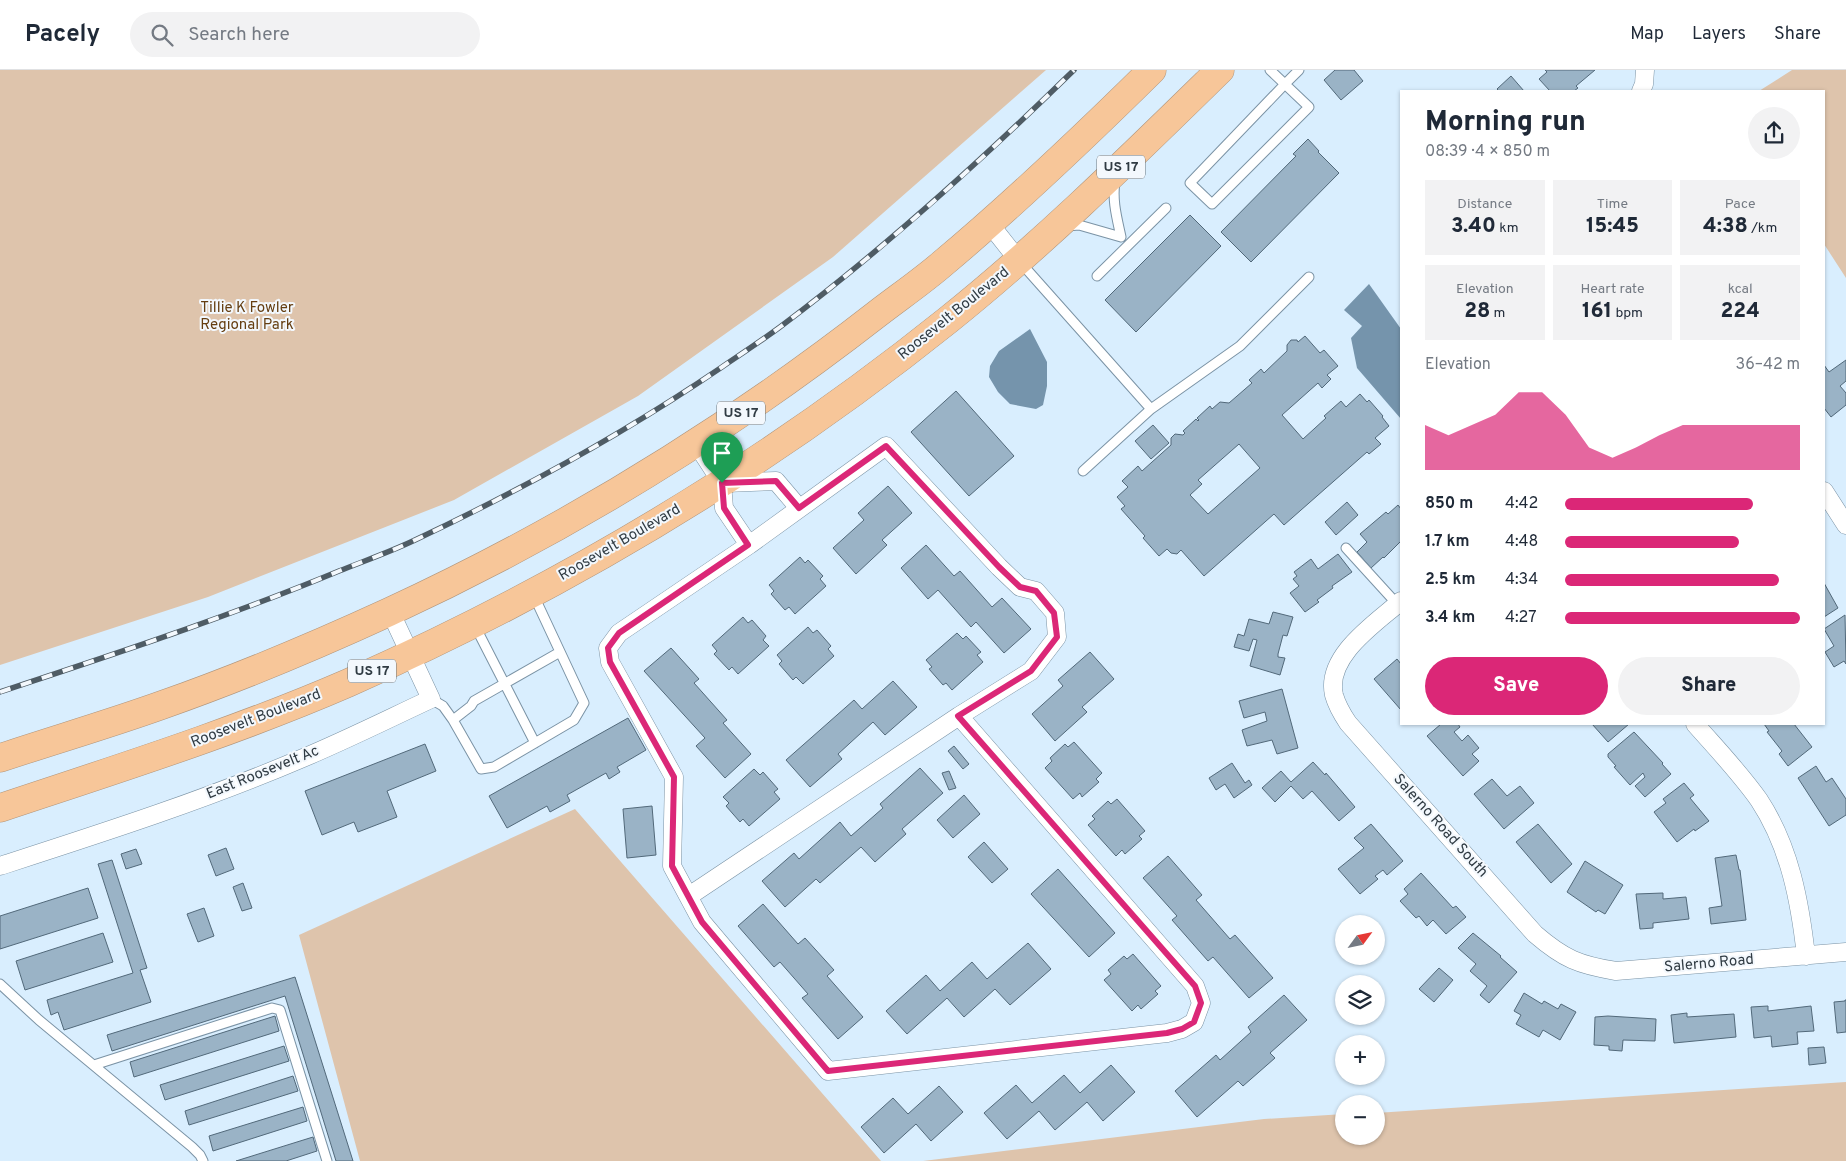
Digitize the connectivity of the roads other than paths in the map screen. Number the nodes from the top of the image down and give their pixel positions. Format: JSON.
{"nodes":[{"id":1,"x":1152,"y":70,"type":"edge"},
{"id":2,"x":1220,"y":70,"type":"edge"},
{"id":3,"x":1270,"y":70,"type":"edge"},
{"id":4,"x":1299,"y":70,"type":"edge"},
{"id":5,"x":1645,"y":70,"type":"edge"},
{"id":6,"x":1285,"y":84,"type":"junction"},
{"id":7,"x":1641,"y":90,"type":"edge"},
{"id":8,"x":1117,"y":171,"type":"junction"},
{"id":9,"x":1166,"y":208,"type":"dead end"},
{"id":10,"x":989,"y":223,"type":"junction"},
{"id":11,"x":1059,"y":226,"type":"junction"},
{"id":12,"x":1120,"y":237,"type":"junction"},
{"id":13,"x":1128,"y":245,"type":"junction"},
{"id":14,"x":1019,"y":261,"type":"junction"},
{"id":15,"x":1097,"y":276,"type":"dead end"},
{"id":16,"x":1309,"y":277,"type":"dead end"},
{"id":17,"x":1151,"y":409,"type":"junction"},
{"id":18,"x":696,"y":443,"type":"junction"},
{"id":19,"x":1083,"y":471,"type":"dead end"},
{"id":20,"x":722,"y":483,"type":"junction"},
{"id":21,"x":1825,"y":493,"type":"edge"},
{"id":22,"x":799,"y":508,"type":"junction"},
{"id":23,"x":1846,"y":526,"type":"edge"},
{"id":24,"x":748,"y":545,"type":"junction"},
{"id":25,"x":1346,"y":548,"type":"dead end"},
{"id":26,"x":532,"y":593,"type":"junction"},
{"id":27,"x":1399,"y":602,"type":"edge"},
{"id":28,"x":390,"y":611,"type":"junction"},
{"id":29,"x":474,"y":623,"type":"junction"},
{"id":30,"x":560,"y":652,"type":"junction"},
{"id":31,"x":409,"y":655,"type":"junction"},
{"id":32,"x":504,"y":683,"type":"junction"},
{"id":33,"x":430,"y":699,"type":"junction"},
{"id":34,"x":958,"y":716,"type":"junction"},
{"id":35,"x":453,"y":720,"type":"junction"},
{"id":36,"x":1696,"y":725,"type":"edge"},
{"id":37,"x":535,"y":743,"type":"junction"},
{"id":38,"x":0,"y":758,"type":"edge"},
{"id":39,"x":0,"y":808,"type":"edge"},
{"id":40,"x":0,"y":866,"type":"edge"},
{"id":41,"x":689,"y":896,"type":"junction"},
{"id":42,"x":1846,"y":952,"type":"edge"},
{"id":43,"x":1806,"y":956,"type":"junction"},
{"id":44,"x":1573,"y":962,"type":"joint"},
{"id":45,"x":0,"y":984,"type":"edge"},
{"id":46,"x":94,"y":1065,"type":"junction"},
{"id":47,"x":202,"y":1161,"type":"edge"},
{"id":48,"x":327,"y":1161,"type":"edge"}],
"edges":[{"from":1,"to":10,"type":"highway","number":"US 17"},
{"from":2,"to":8,"type":"highway","name":"Roosevelt Boulevard","number":"US 17"},
{"from":3,"to":6,"type":"lane"},
{"from":4,"to":6,"type":"lane"},
{"from":5,"to":7,"type":"street"},
{"from":6,"to":6,"type":"lane"},
{"from":8,"to":11,"type":"highway","name":"Roosevelt Boulevard","number":"US 17"},
{"from":8,"to":12,"type":"lane"},
{"from":9,"to":13,"type":"lane"},
{"from":10,"to":14,"type":"street"},
{"from":10,"to":18,"type":"highway","number":"US 17"},
{"from":11,"to":12,"type":"lane"},
{"from":11,"to":14,"type":"highway","name":"Roosevelt Boulevard","number":"US 17"},
{"from":12,"to":13,"type":"lane"},
{"from":13,"to":15,"type":"lane"},
{"from":14,"to":17,"type":"lane"},
{"from":14,"to":20,"type":"highway","name":"Roosevelt Boulevard","number":"US 17"},
{"from":16,"to":17,"type":"lane"},
{"from":17,"to":19,"type":"lane"},
{"from":18,"to":20,"type":"street"},
{"from":18,"to":28,"type":"highway","number":"US 17"},
{"from":20,"to":22,"type":"street"},
{"from":20,"to":24,"type":"street"},
{"from":20,"to":26,"type":"highway","name":"Roosevelt Boulevard","number":"US 17"},
{"from":21,"to":23,"type":"street"},
{"from":22,"to":24,"type":"street"},
{"from":22,"to":34,"type":"street"},
{"from":24,"to":41,"type":"street"},
{"from":25,"to":27,"type":"lane"},
{"from":26,"to":29,"type":"highway","name":"Roosevelt Boulevard","number":"US 17"},
{"from":26,"to":30,"type":"lane"},
{"from":27,"to":44,"type":"street","name":"Salerno Road South"},
{"from":28,"to":31,"type":"street"},
{"from":28,"to":38,"type":"highway","number":"US 17"},
{"from":29,"to":31,"type":"highway","name":"Roosevelt Boulevard","number":"US 17"},
{"from":29,"to":32,"type":"lane"},
{"from":30,"to":32,"type":"lane"},
{"from":30,"to":37,"type":"lane"},
{"from":31,"to":33,"type":"street"},
{"from":31,"to":39,"type":"highway","name":"Roosevelt Boulevard","number":"US 17"},
{"from":32,"to":35,"type":"lane"},
{"from":32,"to":37,"type":"lane"},
{"from":33,"to":35,"type":"lane"},
{"from":33,"to":40,"type":"street","name":"East Roosevelt Ac"},
{"from":34,"to":41,"type":"street"},
{"from":34,"to":41,"type":"street"},
{"from":35,"to":37,"type":"lane"},
{"from":36,"to":43,"type":"street"},
{"from":42,"to":43,"type":"street","name":"Salerno Road"},
{"from":43,"to":44,"type":"street","name":"Salerno Road"},
{"from":45,"to":46,"type":"lane"},
{"from":46,"to":47,"type":"lane"},
{"from":46,"to":48,"type":"lane"}]}
